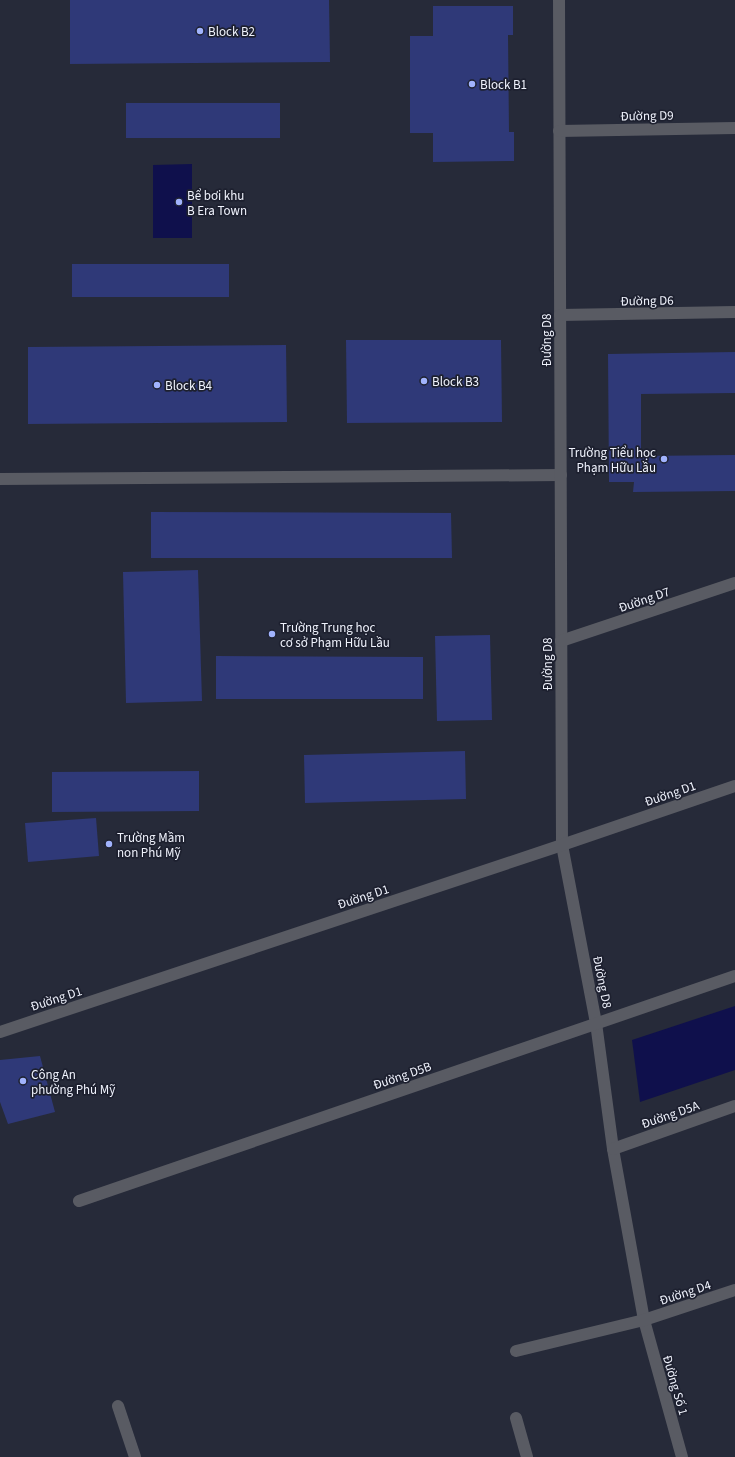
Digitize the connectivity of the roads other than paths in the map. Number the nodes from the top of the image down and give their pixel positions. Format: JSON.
{"nodes":[{"id":1,"x":559,"y":0,"type":"edge"},
{"id":2,"x":735,"y":128,"type":"edge"},
{"id":3,"x":559,"y":131,"type":"junction"},
{"id":4,"x":735,"y":312,"type":"edge"},
{"id":5,"x":560,"y":315,"type":"junction"},
{"id":6,"x":561,"y":475,"type":"junction"},
{"id":7,"x":0,"y":479,"type":"edge"},
{"id":8,"x":735,"y":583,"type":"edge"},
{"id":9,"x":561,"y":641,"type":"junction"},
{"id":10,"x":735,"y":786,"type":"edge"},
{"id":11,"x":562,"y":845,"type":"junction"},
{"id":12,"x":735,"y":976,"type":"edge"},
{"id":13,"x":596,"y":1024,"type":"junction"},
{"id":14,"x":0,"y":1032,"type":"edge"},
{"id":15,"x":735,"y":1106,"type":"edge"},
{"id":16,"x":613,"y":1148,"type":"junction"},
{"id":17,"x":79,"y":1201,"type":"dead end"},
{"id":18,"x":735,"y":1290,"type":"edge"},
{"id":19,"x":644,"y":1320,"type":"junction"},
{"id":20,"x":516,"y":1352,"type":"dead end"},
{"id":21,"x":118,"y":1406,"type":"dead end"},
{"id":22,"x":516,"y":1418,"type":"dead end"},
{"id":23,"x":135,"y":1457,"type":"edge"},
{"id":24,"x":527,"y":1457,"type":"edge"},
{"id":25,"x":682,"y":1457,"type":"edge"}],
"edges":[{"from":1,"to":3,"type":"street","name":"Đường D8"},
{"from":2,"to":3,"type":"street","name":"Đường D9"},
{"from":3,"to":5,"type":"street","name":"Đường D8"},
{"from":4,"to":5,"type":"street","name":"Đường D6"},
{"from":5,"to":6,"type":"street","name":"Đường D8"},
{"from":6,"to":7,"type":"street"},
{"from":6,"to":9,"type":"street","name":"Đường D8"},
{"from":8,"to":9,"type":"street","name":"Đường D7"},
{"from":9,"to":11,"type":"street","name":"Đường D8"},
{"from":10,"to":11,"type":"street","name":"Đường D1"},
{"from":11,"to":13,"type":"street","name":"Đường D8"},
{"from":11,"to":14,"type":"street","name":"Đường D1"},
{"from":12,"to":13,"type":"street","name":"Đường D5B"},
{"from":13,"to":16,"type":"street","name":"Đường D8"},
{"from":13,"to":17,"type":"street","name":"Đường D5B"},
{"from":15,"to":16,"type":"street","name":"Đường D5A"},
{"from":16,"to":19,"type":"street","name":"Đường D8"},
{"from":18,"to":19,"type":"street","name":"Đường D4"},
{"from":19,"to":20,"type":"street","name":"Đường D4"},
{"from":19,"to":25,"type":"street","name":"Đường Số 1"},
{"from":21,"to":23,"type":"street"},
{"from":22,"to":24,"type":"street"}]}
